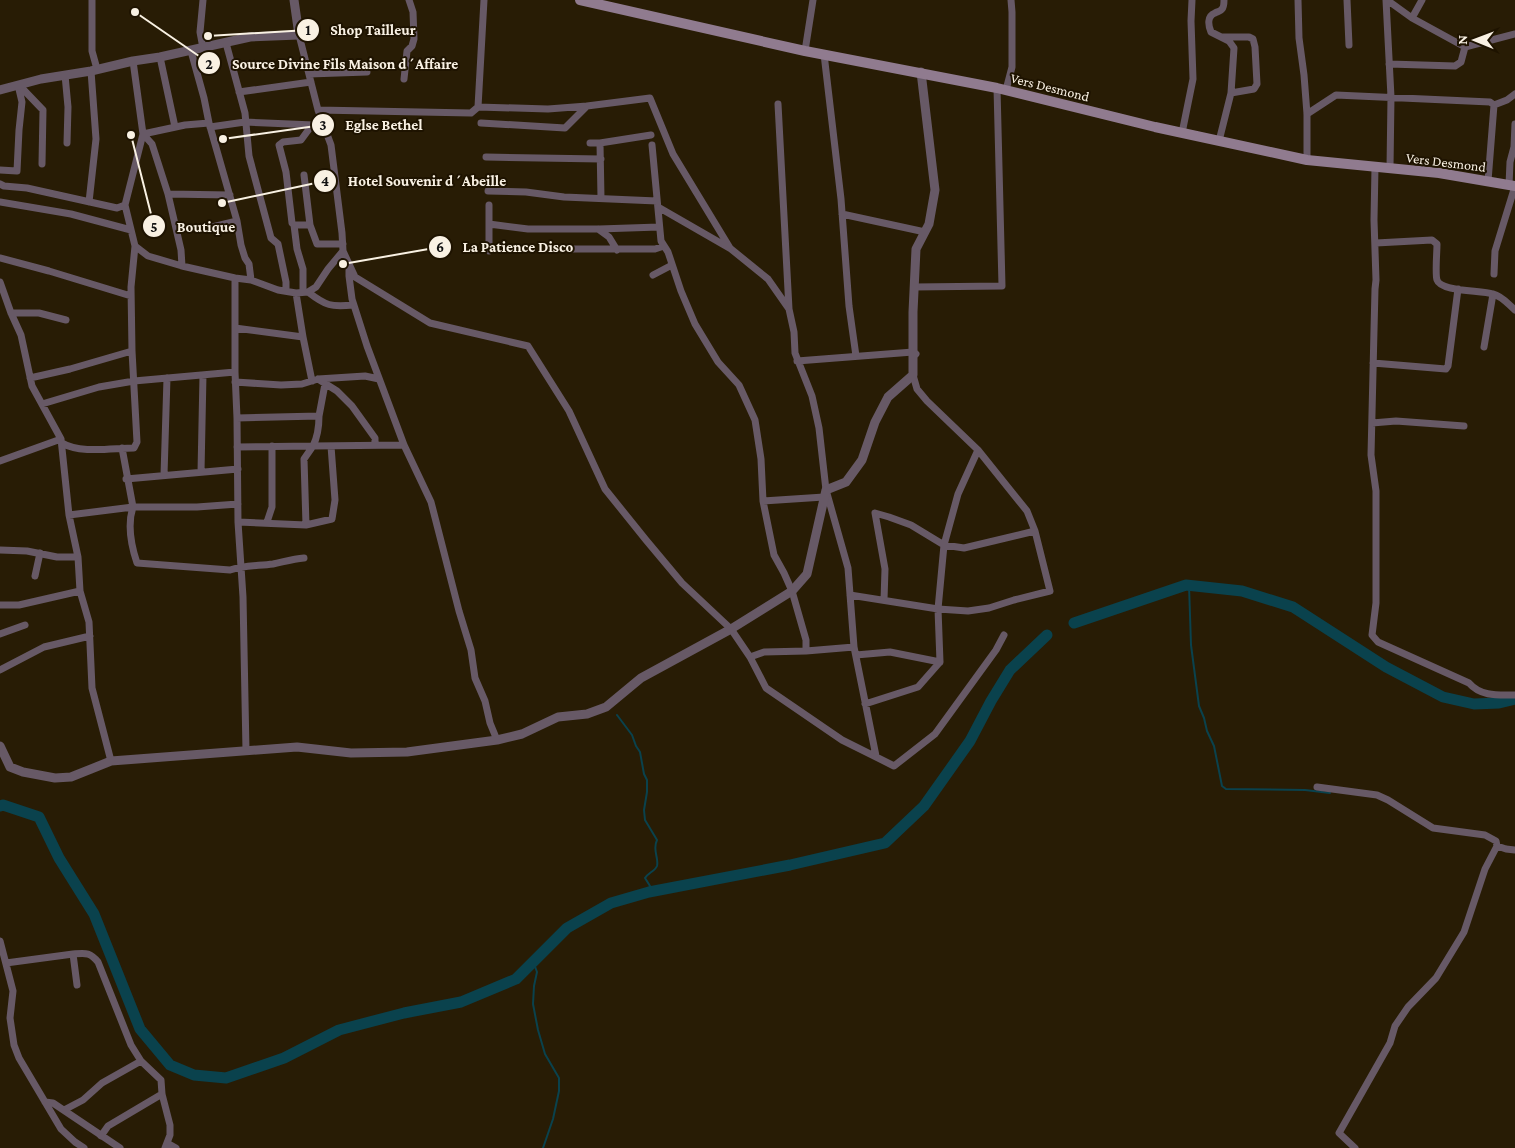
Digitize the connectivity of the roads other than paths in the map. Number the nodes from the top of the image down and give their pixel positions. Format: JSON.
{"nodes":[{"id":1,"x":92,"y":0,"type":"edge"},
{"id":2,"x":203,"y":0,"type":"edge"},
{"id":3,"x":294,"y":0,"type":"edge"},
{"id":4,"x":410,"y":0,"type":"edge"},
{"id":5,"x":484,"y":0,"type":"edge"},
{"id":6,"x":580,"y":0,"type":"edge"},
{"id":7,"x":813,"y":0,"type":"edge"},
{"id":8,"x":1011,"y":0,"type":"edge"},
{"id":9,"x":1192,"y":0,"type":"edge"},
{"id":10,"x":1224,"y":0,"type":"edge"},
{"id":11,"x":1298,"y":0,"type":"edge"},
{"id":12,"x":1347,"y":0,"type":"edge"},
{"id":13,"x":1386,"y":0,"type":"edge"},
{"id":14,"x":1422,"y":0,"type":"edge"},
{"id":15,"x":1412,"y":18,"type":"junction"},
{"id":16,"x":1515,"y":34,"type":"edge"},
{"id":17,"x":299,"y":35,"type":"junction"},
{"id":18,"x":1223,"y":37,"type":"junction"},
{"id":19,"x":226,"y":43,"type":"junction"},
{"id":20,"x":1349,"y":45,"type":"dead end"},
{"id":21,"x":1465,"y":47,"type":"junction"},
{"id":22,"x":203,"y":48,"type":"junction"},
{"id":23,"x":191,"y":50,"type":"junction"},
{"id":24,"x":805,"y":51,"type":"junction"},
{"id":25,"x":824,"y":54,"type":"junction"},
{"id":26,"x":160,"y":57,"type":"junction"},
{"id":27,"x":133,"y":61,"type":"junction"},
{"id":28,"x":1389,"y":64,"type":"junction"},
{"id":29,"x":94,"y":70,"type":"junction"},
{"id":30,"x":367,"y":72,"type":"dead end"},
{"id":31,"x":921,"y":72,"type":"junction"},
{"id":32,"x":309,"y":74,"type":"junction"},
{"id":33,"x":65,"y":75,"type":"junction"},
{"id":34,"x":404,"y":79,"type":"dead end"},
{"id":35,"x":311,"y":82,"type":"junction"},
{"id":36,"x":18,"y":84,"type":"junction"},
{"id":37,"x":1002,"y":89,"type":"junction"},
{"id":38,"x":0,"y":90,"type":"edge"},
{"id":39,"x":239,"y":92,"type":"junction"},
{"id":40,"x":1231,"y":93,"type":"junction"},
{"id":41,"x":1515,"y":94,"type":"edge"},
{"id":42,"x":1391,"y":97,"type":"junction"},
{"id":43,"x":778,"y":104,"type":"dead end"},
{"id":44,"x":1494,"y":105,"type":"junction"},
{"id":45,"x":586,"y":106,"type":"junction"},
{"id":46,"x":478,"y":107,"type":"junction"},
{"id":47,"x":318,"y":110,"type":"junction"},
{"id":48,"x":1307,"y":114,"type":"junction"},
{"id":49,"x":245,"y":122,"type":"junction"},
{"id":50,"x":481,"y":124,"type":"dead end"},
{"id":51,"x":1515,"y":124,"type":"edge"},
{"id":52,"x":209,"y":125,"type":"junction"},
{"id":53,"x":312,"y":125,"type":"junction"},
{"id":54,"x":323,"y":126,"type":"junction"},
{"id":55,"x":175,"y":127,"type":"junction"},
{"id":56,"x":1182,"y":133,"type":"junction"},
{"id":57,"x":143,"y":134,"type":"junction"},
{"id":58,"x":651,"y":135,"type":"dead end"},
{"id":59,"x":1219,"y":141,"type":"junction"},
{"id":60,"x":67,"y":143,"type":"dead end"},
{"id":61,"x":590,"y":143,"type":"dead end"},
{"id":62,"x":600,"y":143,"type":"junction"},
{"id":63,"x":652,"y":145,"type":"dead end"},
{"id":64,"x":486,"y":157,"type":"dead end"},
{"id":65,"x":601,"y":159,"type":"junction"},
{"id":66,"x":1308,"y":160,"type":"junction"},
{"id":67,"x":42,"y":164,"type":"dead end"},
{"id":68,"x":1375,"y":167,"type":"junction"},
{"id":69,"x":1390,"y":168,"type":"junction"},
{"id":70,"x":0,"y":170,"type":"edge"},
{"id":71,"x":304,"y":174,"type":"dead end"},
{"id":72,"x":1488,"y":181,"type":"junction"},
{"id":73,"x":0,"y":184,"type":"edge"},
{"id":74,"x":1513,"y":186,"type":"edge"},
{"id":75,"x":488,"y":191,"type":"dead end"},
{"id":76,"x":168,"y":194,"type":"junction"},
{"id":77,"x":230,"y":195,"type":"junction"},
{"id":78,"x":601,"y":198,"type":"junction"},
{"id":79,"x":0,"y":202,"type":"edge"},
{"id":80,"x":89,"y":202,"type":"junction"},
{"id":81,"x":657,"y":204,"type":"junction"},
{"id":82,"x":125,"y":205,"type":"junction"},
{"id":83,"x":489,"y":205,"type":"dead end"},
{"id":84,"x":842,"y":214,"type":"junction"},
{"id":85,"x":237,"y":221,"type":"junction"},
{"id":86,"x":489,"y":224,"type":"junction"},
{"id":87,"x":294,"y":225,"type":"junction"},
{"id":88,"x":310,"y":225,"type":"junction"},
{"id":89,"x":660,"y":227,"type":"junction"},
{"id":90,"x":208,"y":228,"type":"dead end"},
{"id":91,"x":598,"y":229,"type":"junction"},
{"id":92,"x":131,"y":230,"type":"junction"},
{"id":93,"x":925,"y":232,"type":"junction"},
{"id":94,"x":1376,"y":243,"type":"junction"},
{"id":95,"x":135,"y":246,"type":"junction"},
{"id":96,"x":664,"y":246,"type":"junction"},
{"id":97,"x":343,"y":248,"type":"junction"},
{"id":98,"x":568,"y":249,"type":"dead end"},
{"id":99,"x":731,"y":249,"type":"junction"},
{"id":100,"x":617,"y":250,"type":"junction"},
{"id":101,"x":489,"y":251,"type":"dead end"},
{"id":102,"x":0,"y":258,"type":"edge"},
{"id":103,"x":349,"y":264,"type":"junction"},
{"id":104,"x":672,"y":265,"type":"junction"},
{"id":105,"x":182,"y":266,"type":"junction"},
{"id":106,"x":1494,"y":274,"type":"dead end"},
{"id":107,"x":653,"y":275,"type":"dead end"},
{"id":108,"x":235,"y":278,"type":"junction"},
{"id":109,"x":251,"y":280,"type":"junction"},
{"id":110,"x":0,"y":282,"type":"edge"},
{"id":111,"x":914,"y":287,"type":"junction"},
{"id":112,"x":1458,"y":289,"type":"junction"},
{"id":113,"x":286,"y":291,"type":"junction"},
{"id":114,"x":302,"y":292,"type":"junction"},
{"id":115,"x":1493,"y":294,"type":"junction"},
{"id":116,"x":132,"y":296,"type":"junction"},
{"id":117,"x":354,"y":305,"type":"junction"},
{"id":118,"x":789,"y":309,"type":"junction"},
{"id":119,"x":1515,"y":310,"type":"edge"},
{"id":120,"x":11,"y":312,"type":"junction"},
{"id":121,"x":66,"y":320,"type":"dead end"},
{"id":122,"x":235,"y":328,"type":"junction"},
{"id":123,"x":303,"y":337,"type":"junction"},
{"id":124,"x":1484,"y":347,"type":"dead end"},
{"id":125,"x":132,"y":351,"type":"junction"},
{"id":126,"x":915,"y":353,"type":"junction"},
{"id":127,"x":856,"y":356,"type":"junction"},
{"id":128,"x":797,"y":361,"type":"junction"},
{"id":129,"x":1373,"y":362,"type":"junction"},
{"id":130,"x":235,"y":372,"type":"junction"},
{"id":131,"x":203,"y":375,"type":"junction"},
{"id":132,"x":913,"y":375,"type":"junction"},
{"id":133,"x":30,"y":378,"type":"junction"},
{"id":134,"x":167,"y":378,"type":"junction"},
{"id":135,"x":315,"y":380,"type":"junction"},
{"id":136,"x":379,"y":380,"type":"junction"},
{"id":137,"x":134,"y":381,"type":"junction"},
{"id":138,"x":235,"y":382,"type":"junction"},
{"id":139,"x":325,"y":384,"type":"junction"},
{"id":140,"x":42,"y":404,"type":"junction"},
{"id":141,"x":319,"y":416,"type":"junction"},
{"id":142,"x":237,"y":418,"type":"junction"},
{"id":143,"x":1372,"y":423,"type":"junction"},
{"id":144,"x":1464,"y":426,"type":"dead end"},
{"id":145,"x":62,"y":441,"type":"junction"},
{"id":146,"x":375,"y":445,"type":"junction"},
{"id":147,"x":404,"y":445,"type":"junction"},
{"id":148,"x":272,"y":446,"type":"junction"},
{"id":149,"x":313,"y":446,"type":"junction"},
{"id":150,"x":331,"y":446,"type":"junction"},
{"id":151,"x":237,"y":447,"type":"junction"},
{"id":152,"x":122,"y":448,"type":"junction"},
{"id":153,"x":978,"y":450,"type":"junction"},
{"id":154,"x":0,"y":461,"type":"edge"},
{"id":155,"x":238,"y":469,"type":"junction"},
{"id":156,"x":201,"y":472,"type":"junction"},
{"id":157,"x":164,"y":475,"type":"junction"},
{"id":158,"x":126,"y":479,"type":"junction"},
{"id":159,"x":825,"y":494,"type":"junction"},
{"id":160,"x":763,"y":501,"type":"junction"},
{"id":161,"x":238,"y":504,"type":"junction"},
{"id":162,"x":132,"y":507,"type":"junction"},
{"id":163,"x":70,"y":515,"type":"junction"},
{"id":164,"x":238,"y":522,"type":"junction"},
{"id":165,"x":267,"y":522,"type":"junction"},
{"id":166,"x":306,"y":525,"type":"junction"},
{"id":167,"x":1035,"y":531,"type":"junction"},
{"id":168,"x":944,"y":545,"type":"junction"},
{"id":169,"x":0,"y":550,"type":"edge"},
{"id":170,"x":40,"y":553,"type":"junction"},
{"id":171,"x":78,"y":557,"type":"junction"},
{"id":172,"x":304,"y":558,"type":"dead end"},
{"id":173,"x":241,"y":566,"type":"junction"},
{"id":174,"x":35,"y":576,"type":"dead end"},
{"id":175,"x":80,"y":591,"type":"junction"},
{"id":176,"x":792,"y":592,"type":"junction"},
{"id":177,"x":850,"y":595,"type":"junction"},
{"id":178,"x":884,"y":600,"type":"junction"},
{"id":179,"x":0,"y":605,"type":"edge"},
{"id":180,"x":938,"y":609,"type":"junction"},
{"id":181,"x":25,"y":625,"type":"dead end"},
{"id":182,"x":731,"y":629,"type":"junction"},
{"id":183,"x":0,"y":634,"type":"edge"},
{"id":184,"x":1004,"y":635,"type":"dead end"},
{"id":185,"x":90,"y":636,"type":"junction"},
{"id":186,"x":854,"y":647,"type":"junction"},
{"id":187,"x":806,"y":651,"type":"junction"},
{"id":188,"x":856,"y":655,"type":"junction"},
{"id":189,"x":750,"y":657,"type":"junction"},
{"id":190,"x":940,"y":662,"type":"junction"},
{"id":191,"x":0,"y":670,"type":"edge"},
{"id":192,"x":1515,"y":695,"type":"edge"},
{"id":193,"x":865,"y":704,"type":"junction"},
{"id":194,"x":497,"y":740,"type":"junction"},
{"id":195,"x":0,"y":746,"type":"edge"},
{"id":196,"x":246,"y":751,"type":"junction"},
{"id":197,"x":876,"y":756,"type":"junction"},
{"id":198,"x":111,"y":761,"type":"junction"},
{"id":199,"x":1317,"y":787,"type":"dead end"},
{"id":200,"x":1497,"y":846,"type":"junction"},
{"id":201,"x":1515,"y":850,"type":"edge"},
{"id":202,"x":0,"y":941,"type":"edge"},
{"id":203,"x":74,"y":954,"type":"junction"},
{"id":204,"x":6,"y":963,"type":"junction"},
{"id":205,"x":77,"y":985,"type":"dead end"},
{"id":206,"x":141,"y":1061,"type":"junction"},
{"id":207,"x":162,"y":1094,"type":"junction"},
{"id":208,"x":46,"y":1102,"type":"junction"},
{"id":209,"x":64,"y":1110,"type":"junction"},
{"id":210,"x":101,"y":1136,"type":"junction"},
{"id":211,"x":166,"y":1146,"type":"edge"},
{"id":212,"x":80,"y":1147,"type":"edge"},
{"id":213,"x":120,"y":1148,"type":"edge"},
{"id":214,"x":176,"y":1148,"type":"edge"},
{"id":215,"x":1355,"y":1148,"type":"edge"}],
"edges":[{"from":1,"to":29,"type":"street"},
{"from":2,"to":22,"type":"street"},
{"from":3,"to":17,"type":"street"},
{"from":4,"to":34,"type":"street"},
{"from":5,"to":46,"type":"street"},
{"from":6,"to":24,"type":"main road","name":"Vers Desmond"},
{"from":7,"to":24,"type":"street"},
{"from":8,"to":37,"type":"street"},
{"from":9,"to":56,"type":"street"},
{"from":10,"to":18,"type":"street"},
{"from":11,"to":48,"type":"street"},
{"from":12,"to":20,"type":"street"},
{"from":13,"to":15,"type":"street"},
{"from":13,"to":28,"type":"street"},
{"from":14,"to":15,"type":"street"},
{"from":15,"to":21,"type":"street"},
{"from":16,"to":21,"type":"street"},
{"from":17,"to":19,"type":"street"},
{"from":17,"to":32,"type":"street"},
{"from":18,"to":40,"type":"street"},
{"from":18,"to":40,"type":"street"},
{"from":19,"to":22,"type":"street"},
{"from":19,"to":39,"type":"street"},
{"from":21,"to":28,"type":"street"},
{"from":22,"to":23,"type":"street"},
{"from":23,"to":26,"type":"street"},
{"from":23,"to":52,"type":"street"},
{"from":24,"to":25,"type":"main road","name":"Vers Desmond"},
{"from":25,"to":31,"type":"main road","name":"Vers Desmond"},
{"from":25,"to":84,"type":"street"},
{"from":26,"to":27,"type":"street"},
{"from":26,"to":55,"type":"street"},
{"from":27,"to":29,"type":"street"},
{"from":27,"to":57,"type":"street"},
{"from":28,"to":42,"type":"street"},
{"from":29,"to":33,"type":"street"},
{"from":29,"to":80,"type":"street"},
{"from":30,"to":32,"type":"street"},
{"from":31,"to":37,"type":"main road","name":"Vers Desmond"},
{"from":31,"to":93,"type":"street"},
{"from":32,"to":35,"type":"street"},
{"from":33,"to":36,"type":"street"},
{"from":33,"to":60,"type":"street"},
{"from":35,"to":39,"type":"street"},
{"from":35,"to":47,"type":"street"},
{"from":36,"to":38,"type":"street"},
{"from":36,"to":67,"type":"street"},
{"from":36,"to":70,"type":"street"},
{"from":37,"to":56,"type":"main road","name":"Vers Desmond"},
{"from":37,"to":111,"type":"street"},
{"from":39,"to":49,"type":"street"},
{"from":40,"to":59,"type":"street"},
{"from":41,"to":44,"type":"street"},
{"from":42,"to":44,"type":"street"},
{"from":42,"to":48,"type":"street"},
{"from":42,"to":69,"type":"street"},
{"from":43,"to":118,"type":"street"},
{"from":44,"to":72,"type":"street"},
{"from":45,"to":46,"type":"street"},
{"from":45,"to":50,"type":"street"},
{"from":45,"to":99,"type":"street"},
{"from":46,"to":47,"type":"street"},
{"from":47,"to":54,"type":"street"},
{"from":48,"to":66,"type":"street"},
{"from":49,"to":52,"type":"street"},
{"from":49,"to":53,"type":"street"},
{"from":49,"to":113,"type":"street"},
{"from":51,"to":74,"type":"street"},
{"from":52,"to":55,"type":"street"},
{"from":52,"to":77,"type":"street"},
{"from":53,"to":54,"type":"street"},
{"from":53,"to":87,"type":"street"},
{"from":54,"to":97,"type":"street"},
{"from":55,"to":57,"type":"street"},
{"from":56,"to":59,"type":"main road","name":"Vers Desmond"},
{"from":57,"to":76,"type":"street"},
{"from":57,"to":82,"type":"street"},
{"from":58,"to":62,"type":"street"},
{"from":59,"to":66,"type":"main road","name":"Vers Desmond"},
{"from":61,"to":62,"type":"street"},
{"from":62,"to":65,"type":"street"},
{"from":63,"to":81,"type":"street"},
{"from":64,"to":65,"type":"street"},
{"from":65,"to":78,"type":"street"},
{"from":66,"to":68,"type":"main road","name":"Vers Desmond"},
{"from":68,"to":69,"type":"main road","name":"Vers Desmond"},
{"from":68,"to":94,"type":"street"},
{"from":69,"to":72,"type":"main road","name":"Vers Desmond"},
{"from":71,"to":88,"type":"street"},
{"from":72,"to":74,"type":"main road","name":"Vers Desmond"},
{"from":73,"to":80,"type":"street"},
{"from":74,"to":106,"type":"street"},
{"from":75,"to":78,"type":"street"},
{"from":76,"to":77,"type":"street"},
{"from":76,"to":105,"type":"street"},
{"from":77,"to":85,"type":"street"},
{"from":78,"to":81,"type":"street"},
{"from":79,"to":92,"type":"street"},
{"from":80,"to":82,"type":"street"},
{"from":81,"to":89,"type":"street"},
{"from":81,"to":99,"type":"street"},
{"from":82,"to":92,"type":"street"},
{"from":83,"to":86,"type":"street"},
{"from":84,"to":93,"type":"street"},
{"from":84,"to":127,"type":"street"},
{"from":85,"to":90,"type":"street"},
{"from":85,"to":109,"type":"street"},
{"from":86,"to":91,"type":"street"},
{"from":86,"to":101,"type":"street"},
{"from":87,"to":88,"type":"street"},
{"from":87,"to":114,"type":"street"},
{"from":88,"to":97,"type":"street"},
{"from":89,"to":91,"type":"street"},
{"from":89,"to":96,"type":"street"},
{"from":91,"to":100,"type":"street"},
{"from":92,"to":95,"type":"street"},
{"from":93,"to":111,"type":"street"},
{"from":94,"to":112,"type":"street"},
{"from":94,"to":129,"type":"street"},
{"from":95,"to":105,"type":"street"},
{"from":95,"to":116,"type":"street"},
{"from":96,"to":100,"type":"street"},
{"from":96,"to":104,"type":"street"},
{"from":97,"to":103,"type":"street"},
{"from":97,"to":114,"type":"street"},
{"from":98,"to":100,"type":"street"},
{"from":99,"to":118,"type":"street"},
{"from":102,"to":116,"type":"street"},
{"from":103,"to":117,"type":"street"},
{"from":103,"to":182,"type":"street"},
{"from":104,"to":107,"type":"street"},
{"from":104,"to":160,"type":"street"},
{"from":105,"to":108,"type":"street"},
{"from":108,"to":109,"type":"street"},
{"from":108,"to":122,"type":"street"},
{"from":109,"to":113,"type":"street"},
{"from":110,"to":120,"type":"street"},
{"from":111,"to":126,"type":"street"},
{"from":112,"to":115,"type":"street"},
{"from":112,"to":129,"type":"street"},
{"from":113,"to":114,"type":"street"},
{"from":114,"to":117,"type":"street"},
{"from":114,"to":123,"type":"street"},
{"from":115,"to":119,"type":"street"},
{"from":115,"to":124,"type":"street"},
{"from":116,"to":125,"type":"street"},
{"from":117,"to":136,"type":"street"},
{"from":118,"to":128,"type":"street"},
{"from":120,"to":121,"type":"street"},
{"from":120,"to":133,"type":"street"},
{"from":122,"to":123,"type":"street"},
{"from":122,"to":130,"type":"street"},
{"from":123,"to":135,"type":"street"},
{"from":125,"to":133,"type":"street"},
{"from":125,"to":137,"type":"street"},
{"from":126,"to":127,"type":"street"},
{"from":126,"to":132,"type":"street"},
{"from":127,"to":128,"type":"street"},
{"from":128,"to":159,"type":"street"},
{"from":129,"to":143,"type":"street"},
{"from":130,"to":131,"type":"street"},
{"from":130,"to":138,"type":"street"},
{"from":131,"to":134,"type":"street"},
{"from":131,"to":156,"type":"street"},
{"from":132,"to":153,"type":"street"},
{"from":132,"to":159,"type":"street"},
{"from":133,"to":140,"type":"street"},
{"from":134,"to":137,"type":"street"},
{"from":134,"to":157,"type":"street"},
{"from":135,"to":136,"type":"street"},
{"from":135,"to":138,"type":"street"},
{"from":135,"to":139,"type":"street"},
{"from":136,"to":147,"type":"street"},
{"from":137,"to":140,"type":"street"},
{"from":137,"to":152,"type":"street"},
{"from":138,"to":142,"type":"street"},
{"from":139,"to":141,"type":"street"},
{"from":139,"to":146,"type":"street"},
{"from":140,"to":145,"type":"street"},
{"from":141,"to":142,"type":"street"},
{"from":141,"to":149,"type":"street"},
{"from":142,"to":151,"type":"street"},
{"from":143,"to":144,"type":"street"},
{"from":143,"to":192,"type":"street"},
{"from":145,"to":152,"type":"street"},
{"from":145,"to":154,"type":"street"},
{"from":145,"to":163,"type":"street"},
{"from":146,"to":147,"type":"street"},
{"from":146,"to":150,"type":"street"},
{"from":147,"to":194,"type":"street"},
{"from":148,"to":149,"type":"street"},
{"from":148,"to":151,"type":"street"},
{"from":148,"to":165,"type":"street"},
{"from":149,"to":150,"type":"street"},
{"from":149,"to":166,"type":"street"},
{"from":150,"to":166,"type":"street"},
{"from":151,"to":155,"type":"street"},
{"from":152,"to":158,"type":"street"},
{"from":153,"to":167,"type":"street"},
{"from":153,"to":168,"type":"street"},
{"from":155,"to":156,"type":"street"},
{"from":155,"to":161,"type":"street"},
{"from":156,"to":157,"type":"street"},
{"from":157,"to":158,"type":"street"},
{"from":158,"to":162,"type":"street"},
{"from":159,"to":160,"type":"street"},
{"from":159,"to":176,"type":"street"},
{"from":159,"to":177,"type":"street"},
{"from":160,"to":176,"type":"street"},
{"from":161,"to":162,"type":"street"},
{"from":161,"to":164,"type":"street"},
{"from":162,"to":163,"type":"street"},
{"from":162,"to":173,"type":"street"},
{"from":163,"to":171,"type":"street"},
{"from":164,"to":165,"type":"street"},
{"from":164,"to":173,"type":"street"},
{"from":165,"to":166,"type":"street"},
{"from":167,"to":168,"type":"street"},
{"from":167,"to":180,"type":"street"},
{"from":168,"to":178,"type":"street"},
{"from":168,"to":180,"type":"street"},
{"from":169,"to":170,"type":"street"},
{"from":170,"to":171,"type":"street"},
{"from":170,"to":174,"type":"street"},
{"from":171,"to":175,"type":"street"},
{"from":172,"to":173,"type":"street"},
{"from":173,"to":196,"type":"street"},
{"from":175,"to":179,"type":"street"},
{"from":175,"to":185,"type":"street"},
{"from":176,"to":182,"type":"street"},
{"from":176,"to":187,"type":"street"},
{"from":177,"to":178,"type":"street"},
{"from":177,"to":186,"type":"street"},
{"from":178,"to":180,"type":"street"},
{"from":180,"to":190,"type":"street"},
{"from":181,"to":183,"type":"street"},
{"from":182,"to":189,"type":"street"},
{"from":182,"to":194,"type":"street"},
{"from":184,"to":197,"type":"street"},
{"from":185,"to":191,"type":"street"},
{"from":185,"to":198,"type":"street"},
{"from":186,"to":187,"type":"street"},
{"from":186,"to":188,"type":"street"},
{"from":187,"to":189,"type":"street"},
{"from":188,"to":190,"type":"street"},
{"from":188,"to":193,"type":"street"},
{"from":189,"to":197,"type":"street"},
{"from":190,"to":193,"type":"street"},
{"from":193,"to":197,"type":"street"},
{"from":194,"to":196,"type":"street"},
{"from":195,"to":198,"type":"street"},
{"from":196,"to":198,"type":"street"},
{"from":199,"to":200,"type":"street"},
{"from":200,"to":201,"type":"street"},
{"from":200,"to":215,"type":"street"},
{"from":202,"to":204,"type":"street"},
{"from":203,"to":204,"type":"street"},
{"from":203,"to":205,"type":"street"},
{"from":203,"to":206,"type":"street"},
{"from":204,"to":208,"type":"street"},
{"from":206,"to":207,"type":"street"},
{"from":206,"to":209,"type":"street"},
{"from":207,"to":210,"type":"street"},
{"from":207,"to":211,"type":"street"},
{"from":208,"to":209,"type":"street"},
{"from":208,"to":212,"type":"street"},
{"from":209,"to":210,"type":"street"},
{"from":210,"to":213,"type":"street"},
{"from":211,"to":214,"type":"street"}]}
